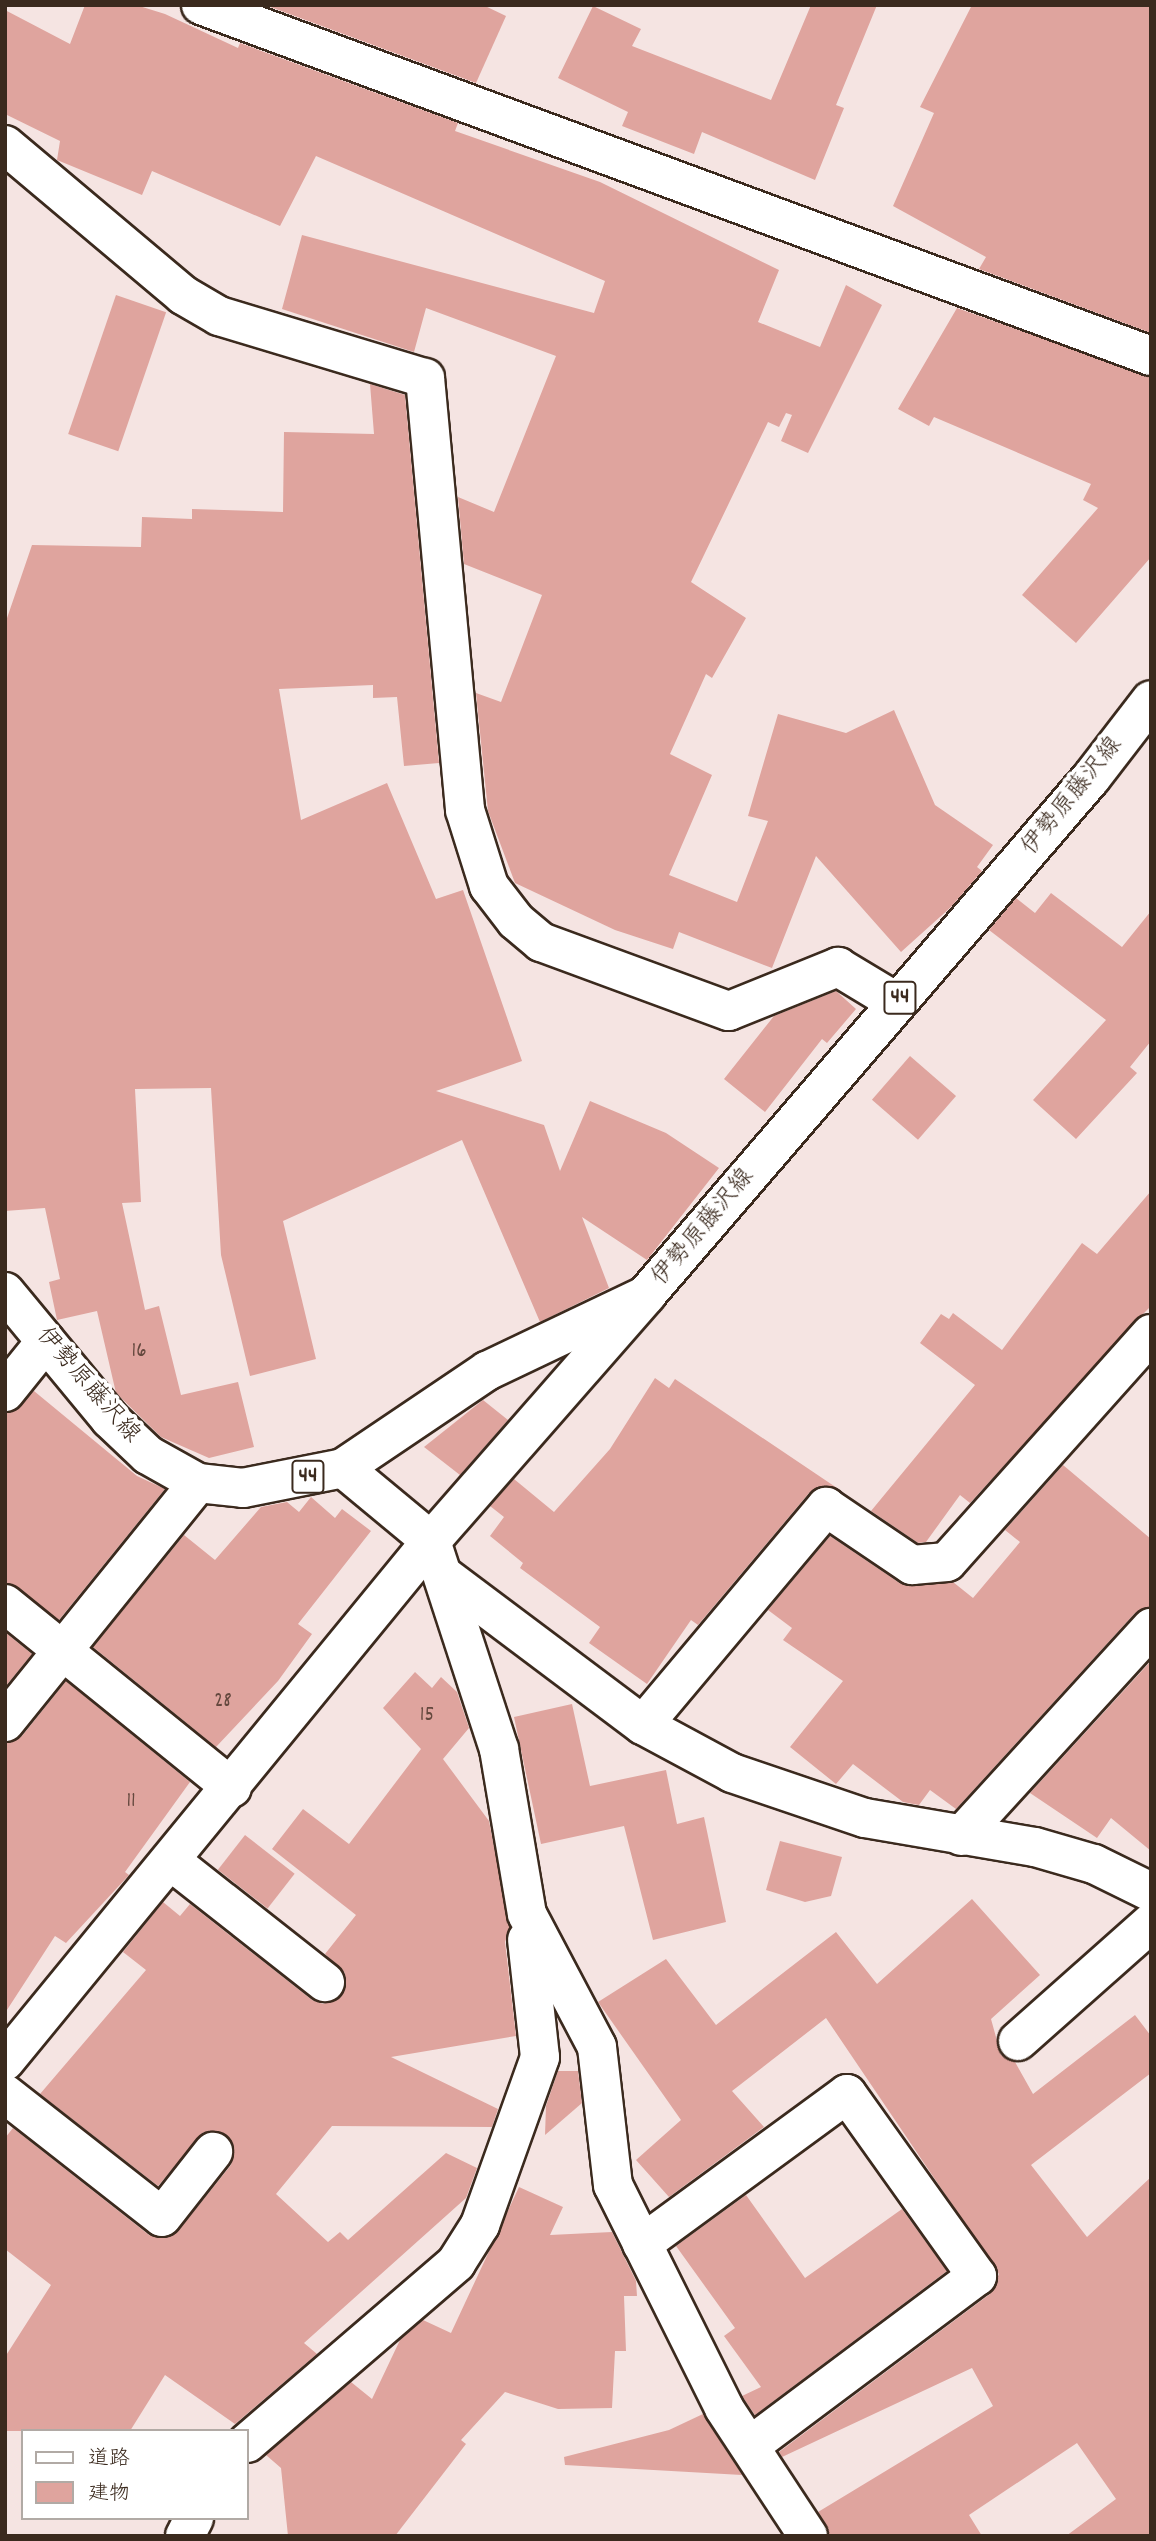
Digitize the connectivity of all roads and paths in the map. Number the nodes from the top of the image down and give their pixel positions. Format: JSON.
{"nodes":[{"id":1,"x":201,"y":5,"type":"edge"},
{"id":2,"x":5,"y":145,"type":"edge"},
{"id":3,"x":1151,"y":356,"type":"edge"},
{"id":4,"x":1151,"y":700,"type":"edge"},
{"id":5,"x":896,"y":1002,"type":"junction"},
{"id":6,"x":5,"y":1292,"type":"edge"},
{"id":7,"x":646,"y":1295,"type":"junction"},
{"id":8,"x":1151,"y":1334,"type":"edge"},
{"id":9,"x":46,"y":1341,"type":"junction"},
{"id":10,"x":5,"y":1392,"type":"edge"},
{"id":11,"x":343,"y":1468,"type":"junction"},
{"id":12,"x":198,"y":1483,"type":"junction"},
{"id":13,"x":431,"y":1541,"type":"junction"},
{"id":14,"x":447,"y":1578,"type":"junction"},
{"id":15,"x":5,"y":1604,"type":"edge"},
{"id":16,"x":1148,"y":1635,"type":"edge"},
{"id":17,"x":62,"y":1651,"type":"junction"},
{"id":18,"x":5,"y":1722,"type":"edge"},
{"id":19,"x":643,"y":1724,"type":"junction"},
{"id":20,"x":232,"y":1788,"type":"junction"},
{"id":21,"x":961,"y":1836,"type":"junction"},
{"id":22,"x":514,"y":1855,"type":"junction"},
{"id":23,"x":171,"y":1861,"type":"junction"},
{"id":24,"x":1151,"y":1892,"type":"edge"},
{"id":25,"x":1151,"y":1923,"type":"edge"},
{"id":26,"x":325,"y":1982,"type":"dead end"},
{"id":27,"x":1018,"y":2041,"type":"dead end"},
{"id":28,"x":5,"y":2061,"type":"edge"},
{"id":29,"x":5,"y":2094,"type":"edge"},
{"id":30,"x":213,"y":2152,"type":"dead end"},
{"id":31,"x":642,"y":2244,"type":"junction"},
{"id":32,"x":248,"y":2442,"type":"edge"},
{"id":33,"x":750,"y":2446,"type":"junction"},
{"id":34,"x":193,"y":2520,"type":"edge"},
{"id":35,"x":184,"y":2536,"type":"edge"},
{"id":36,"x":807,"y":2536,"type":"edge"}],
"edges":[{"from":1,"to":3,"type":"street"},
{"from":2,"to":5,"type":"street"},
{"from":4,"to":5,"type":"street","name":"伊勢原藤沢線","number":"44"},
{"from":5,"to":7,"type":"street","name":"伊勢原藤沢線","number":"44"},
{"from":6,"to":9,"type":"street","name":"伊勢原藤沢線","number":"44"},
{"from":7,"to":11,"type":"street","name":"伊勢原藤沢線","number":"44"},
{"from":7,"to":13,"type":"street"},
{"from":8,"to":19,"type":"street"},
{"from":9,"to":10,"type":"street"},
{"from":9,"to":12,"type":"street","name":"伊勢原藤沢線","number":"44"},
{"from":11,"to":12,"type":"street","name":"伊勢原藤沢線","number":"44"},
{"from":11,"to":13,"type":"street"},
{"from":12,"to":17,"type":"street"},
{"from":13,"to":14,"type":"street"},
{"from":13,"to":20,"type":"street"},
{"from":14,"to":19,"type":"street"},
{"from":14,"to":22,"type":"street"},
{"from":15,"to":17,"type":"street"},
{"from":16,"to":21,"type":"street"},
{"from":17,"to":18,"type":"street"},
{"from":17,"to":20,"type":"street"},
{"from":19,"to":21,"type":"street"},
{"from":20,"to":23,"type":"street"},
{"from":21,"to":24,"type":"street"},
{"from":22,"to":31,"type":"street"},
{"from":22,"to":32,"type":"street"},
{"from":23,"to":26,"type":"street"},
{"from":23,"to":28,"type":"street"},
{"from":25,"to":27,"type":"street"},
{"from":29,"to":30,"type":"street"},
{"from":31,"to":33,"type":"street"},
{"from":31,"to":33,"type":"street"},
{"from":33,"to":36,"type":"street"},
{"from":34,"to":35,"type":"street"}]}
